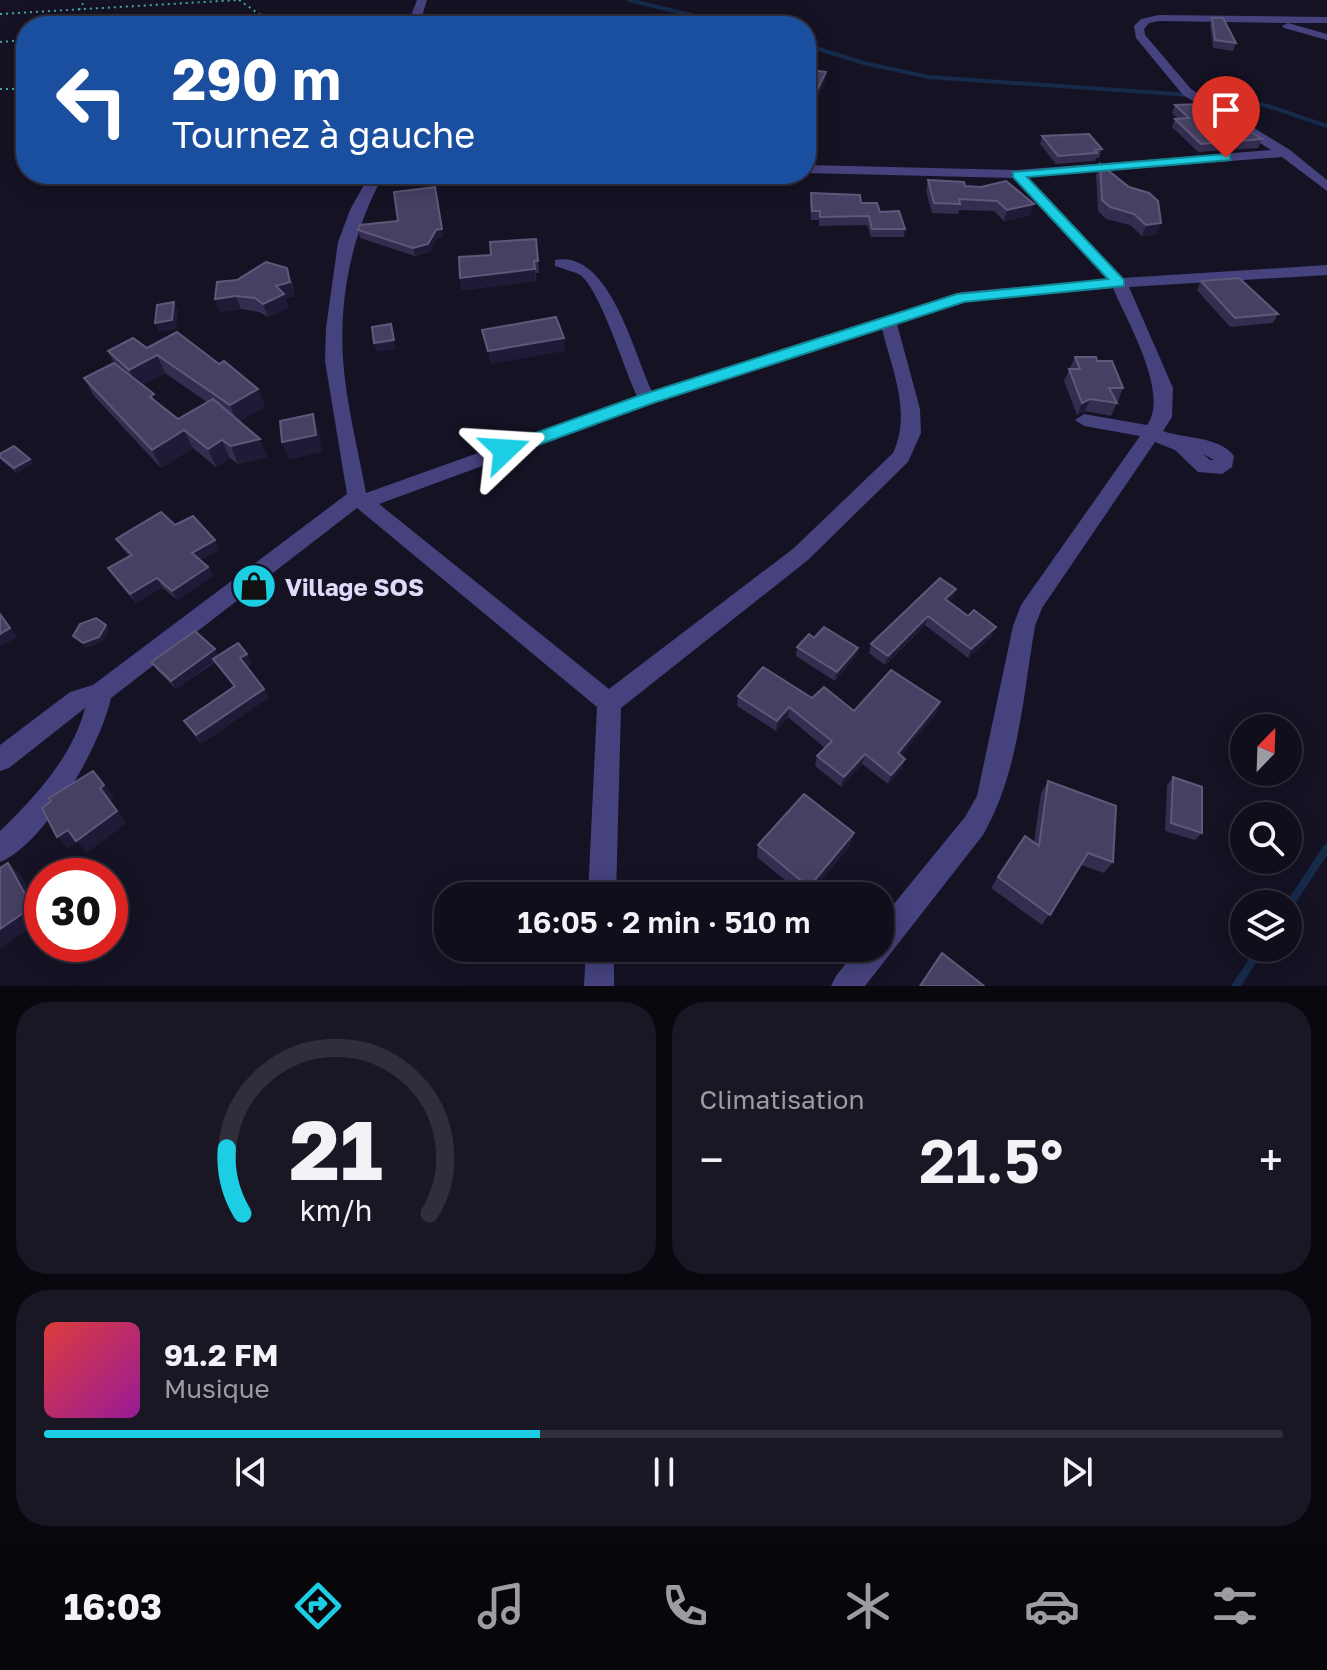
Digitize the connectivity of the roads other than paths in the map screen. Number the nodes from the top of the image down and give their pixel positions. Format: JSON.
{"nodes":[{"id":1,"x":1261,"y":18,"type":"junction"},
{"id":2,"x":1327,"y":18,"type":"edge"},
{"id":3,"x":1327,"y":37,"type":"edge"},
{"id":4,"x":1285,"y":153,"type":"junction"},
{"id":5,"x":816,"y":169,"type":"edge"},
{"id":6,"x":1017,"y":174,"type":"junction"},
{"id":7,"x":371,"y":184,"type":"edge"},
{"id":8,"x":1327,"y":187,"type":"edge"},
{"id":9,"x":561,"y":263,"type":"dead end"},
{"id":10,"x":1327,"y":270,"type":"edge"},
{"id":11,"x":1119,"y":283,"type":"junction"},
{"id":12,"x":888,"y":321,"type":"junction"},
{"id":13,"x":647,"y":399,"type":"junction"},
{"id":14,"x":1084,"y":420,"type":"dead end"},
{"id":15,"x":1151,"y":434,"type":"junction"},
{"id":16,"x":1182,"y":445,"type":"dead end"},
{"id":17,"x":360,"y":500,"type":"junction"},
{"id":18,"x":100,"y":693,"type":"junction"},
{"id":19,"x":609,"y":703,"type":"junction"},
{"id":20,"x":0,"y":760,"type":"edge"},
{"id":21,"x":0,"y":849,"type":"edge"},
{"id":22,"x":603,"y":882,"type":"edge"},
{"id":23,"x":894,"y":926,"type":"edge"},
{"id":24,"x":600,"y":962,"type":"edge"},
{"id":25,"x":865,"y":962,"type":"edge"},
{"id":26,"x":599,"y":986,"type":"edge"},
{"id":27,"x":846,"y":986,"type":"edge"}],
"edges":[{"from":1,"to":2,"type":"street"},
{"from":1,"to":3,"type":"street"},
{"from":1,"to":4,"type":"street"},
{"from":4,"to":6,"type":"street"},
{"from":4,"to":8,"type":"street"},
{"from":5,"to":6,"type":"street"},
{"from":6,"to":11,"type":"street"},
{"from":7,"to":17,"type":"street"},
{"from":9,"to":13,"type":"street"},
{"from":10,"to":11,"type":"street"},
{"from":11,"to":12,"type":"street"},
{"from":11,"to":15,"type":"street"},
{"from":12,"to":13,"type":"street"},
{"from":12,"to":19,"type":"street"},
{"from":13,"to":17,"type":"street"},
{"from":14,"to":15,"type":"street"},
{"from":15,"to":16,"type":"street"},
{"from":15,"to":23,"type":"street"},
{"from":17,"to":18,"type":"street"},
{"from":17,"to":19,"type":"street"},
{"from":18,"to":20,"type":"street"},
{"from":18,"to":21,"type":"street"},
{"from":19,"to":22,"type":"street"},
{"from":24,"to":26,"type":"street"},
{"from":25,"to":27,"type":"street"}]}
